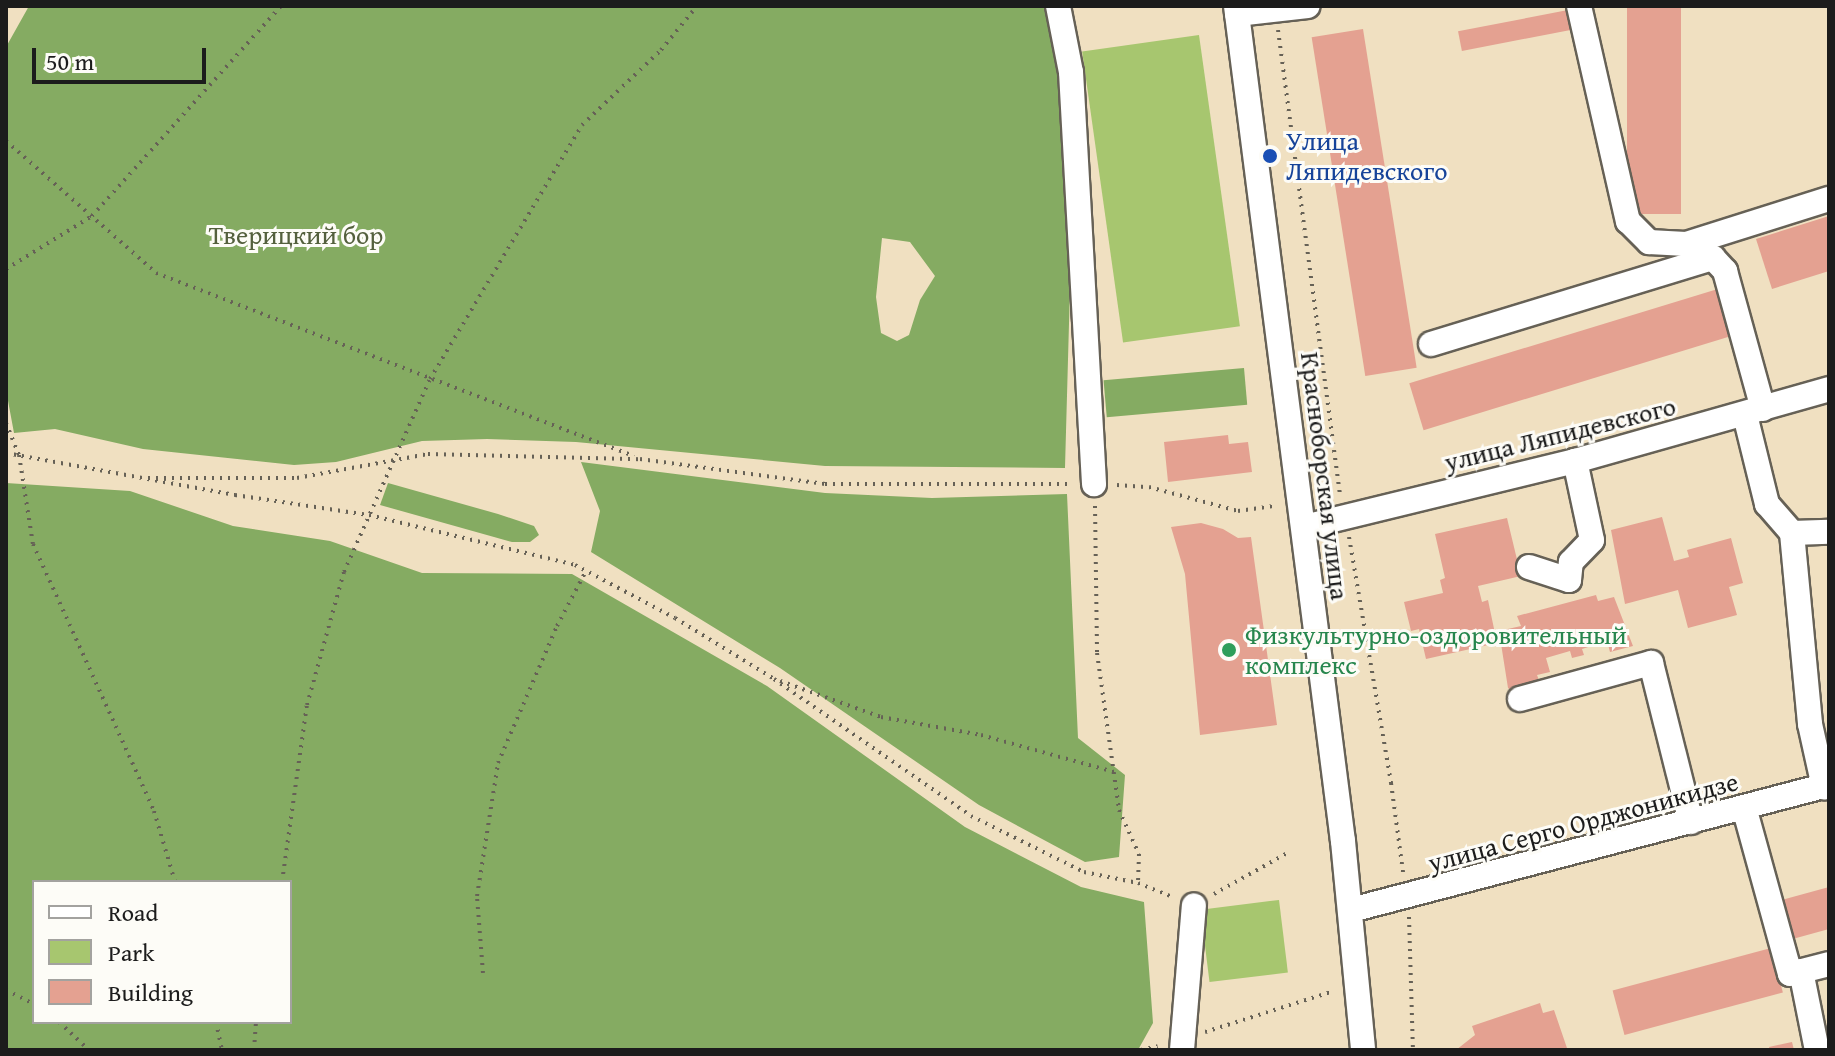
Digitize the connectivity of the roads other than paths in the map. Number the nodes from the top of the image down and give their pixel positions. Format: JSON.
{"nodes":[{"id":1,"x":1058,"y":6,"type":"edge"},
{"id":2,"x":1308,"y":6,"type":"edge"},
{"id":3,"x":1579,"y":6,"type":"edge"},
{"id":4,"x":1237,"y":10,"type":"edge"},
{"id":5,"x":1829,"y":199,"type":"edge"},
{"id":6,"x":1686,"y":244,"type":"junction"},
{"id":7,"x":1713,"y":258,"type":"junction"},
{"id":8,"x":1431,"y":344,"type":"dead end"},
{"id":9,"x":1829,"y":389,"type":"edge"},
{"id":10,"x":1754,"y":412,"type":"junction"},
{"id":11,"x":1575,"y":461,"type":"junction"},
{"id":12,"x":1094,"y":484,"type":"road end"},
{"id":13,"x":1304,"y":527,"type":"junction"},
{"id":14,"x":1829,"y":532,"type":"edge"},
{"id":15,"x":1792,"y":533,"type":"junction"},
{"id":16,"x":1529,"y":567,"type":"dead end"},
{"id":17,"x":1520,"y":699,"type":"dead end"},
{"id":18,"x":1826,"y":786,"type":"edge"},
{"id":19,"x":1744,"y":807,"type":"junction"},
{"id":20,"x":1691,"y":822,"type":"junction"},
{"id":21,"x":1194,"y":905,"type":"road end"},
{"id":22,"x":1351,"y":910,"type":"junction"},
{"id":23,"x":1829,"y":964,"type":"edge"},
{"id":24,"x":1801,"y":971,"type":"junction"},
{"id":25,"x":1182,"y":1045,"type":"edge"},
{"id":26,"x":1363,"y":1050,"type":"edge"},
{"id":27,"x":1817,"y":1050,"type":"edge"}],
"edges":[{"from":1,"to":12,"type":"street"},
{"from":2,"to":4,"type":"street"},
{"from":3,"to":6,"type":"street"},
{"from":4,"to":13,"type":"street","name":"Красноборская улица"},
{"from":5,"to":6,"type":"street"},
{"from":6,"to":7,"type":"street"},
{"from":7,"to":8,"type":"street"},
{"from":7,"to":10,"type":"street"},
{"from":9,"to":10,"type":"street","name":"улица Ляпидевского"},
{"from":10,"to":11,"type":"street","name":"улица Ляпидевского"},
{"from":10,"to":15,"type":"street"},
{"from":11,"to":13,"type":"street","name":"улица Ляпидевского"},
{"from":11,"to":16,"type":"street"},
{"from":13,"to":22,"type":"street","name":"Красноборская улица"},
{"from":14,"to":15,"type":"street"},
{"from":15,"to":18,"type":"street"},
{"from":17,"to":20,"type":"street"},
{"from":18,"to":19,"type":"street","name":"улица Серго Орджоникидзе"},
{"from":19,"to":20,"type":"street","name":"улица Серго Орджоникидзе"},
{"from":19,"to":24,"type":"street"},
{"from":20,"to":22,"type":"street","name":"улица Серго Орджоникидзе"},
{"from":21,"to":25,"type":"street"},
{"from":22,"to":26,"type":"street","name":"Красноборская улица"},
{"from":23,"to":24,"type":"street"},
{"from":24,"to":27,"type":"street"}]}
